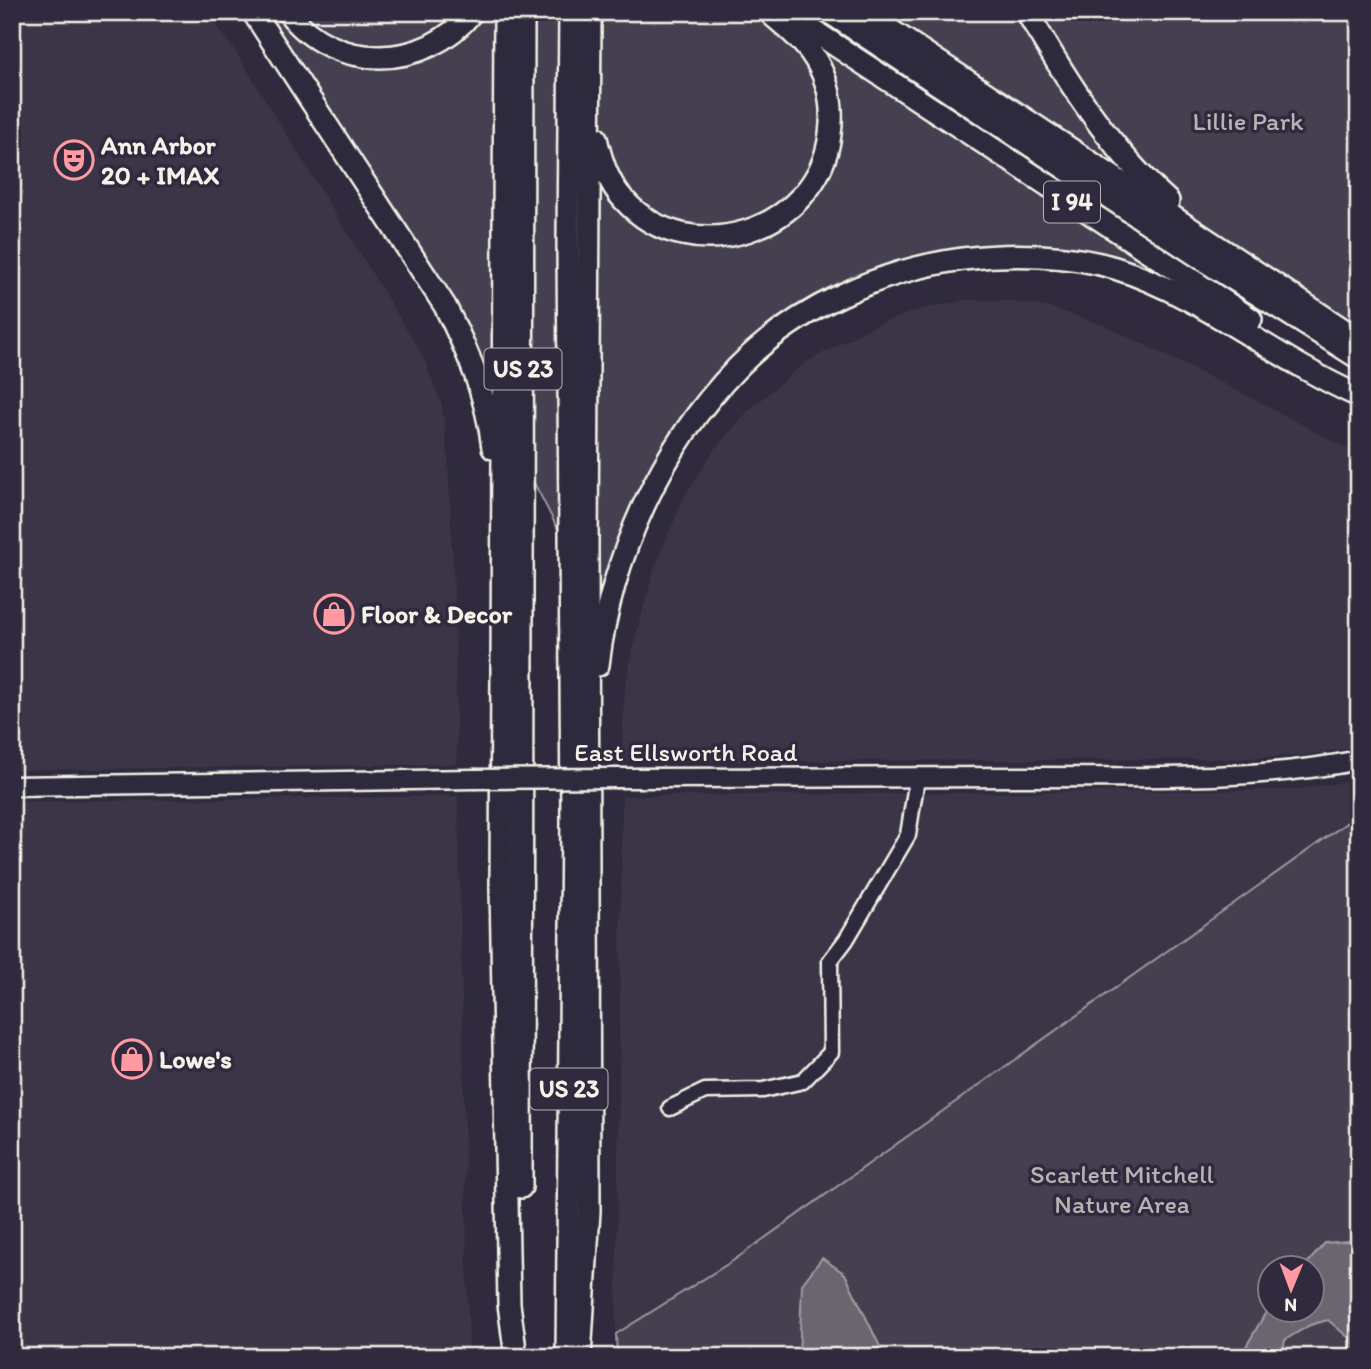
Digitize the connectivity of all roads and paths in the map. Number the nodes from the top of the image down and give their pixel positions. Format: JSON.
{"nodes":[{"id":1,"x":253,"y":12,"type":"edge"},
{"id":2,"x":288,"y":12,"type":"edge"},
{"id":3,"x":472,"y":12,"type":"edge"},
{"id":4,"x":505,"y":12,"type":"edge"},
{"id":5,"x":523,"y":12,"type":"edge"},
{"id":6,"x":570,"y":12,"type":"edge"},
{"id":7,"x":590,"y":12,"type":"edge"},
{"id":8,"x":769,"y":12,"type":"edge"},
{"id":9,"x":785,"y":12,"type":"edge"},
{"id":10,"x":829,"y":12,"type":"edge"},
{"id":11,"x":863,"y":12,"type":"edge"},
{"id":12,"x":1027,"y":12,"type":"edge"},
{"id":13,"x":590,"y":97,"type":"junction"},
{"id":14,"x":1216,"y":245,"type":"junction"},
{"id":15,"x":1359,"y":340,"type":"edge"},
{"id":16,"x":1359,"y":358,"type":"edge"},
{"id":17,"x":1359,"y":394,"type":"edge"},
{"id":18,"x":501,"y":513,"type":"junction"},
{"id":19,"x":588,"y":733,"type":"junction"},
{"id":20,"x":1359,"y":760,"type":"edge"},
{"id":21,"x":917,"y":778,"type":"junction"},
{"id":22,"x":12,"y":786,"type":"edge"},
{"id":23,"x":670,"y":1108,"type":"dead end"},
{"id":24,"x":519,"y":1357,"type":"edge"},
{"id":25,"x":567,"y":1357,"type":"edge"},
{"id":26,"x":580,"y":1357,"type":"edge"}],
"edges":[{"from":1,"to":18,"type":"highway"},
{"from":2,"to":3,"type":"highway"},
{"from":4,"to":18,"type":"highway"},
{"from":5,"to":24,"type":"highway","number":"US 23"},
{"from":6,"to":25,"type":"highway","number":"US 23"},
{"from":7,"to":13,"type":"highway"},
{"from":8,"to":13,"type":"highway"},
{"from":9,"to":17,"type":"highway","number":"I 94"},
{"from":10,"to":16,"type":"highway","number":"I 94"},
{"from":11,"to":14,"type":"highway"},
{"from":12,"to":14,"type":"highway"},
{"from":13,"to":19,"type":"highway"},
{"from":14,"to":15,"type":"highway"},
{"from":17,"to":19,"type":"highway"},
{"from":18,"to":24,"type":"highway"},
{"from":19,"to":26,"type":"highway"},
{"from":20,"to":21,"type":"main road","name":"East Ellsworth Road"},
{"from":21,"to":22,"type":"main road","name":"East Ellsworth Road","bridge":true},
{"from":21,"to":23,"type":"street"}]}
